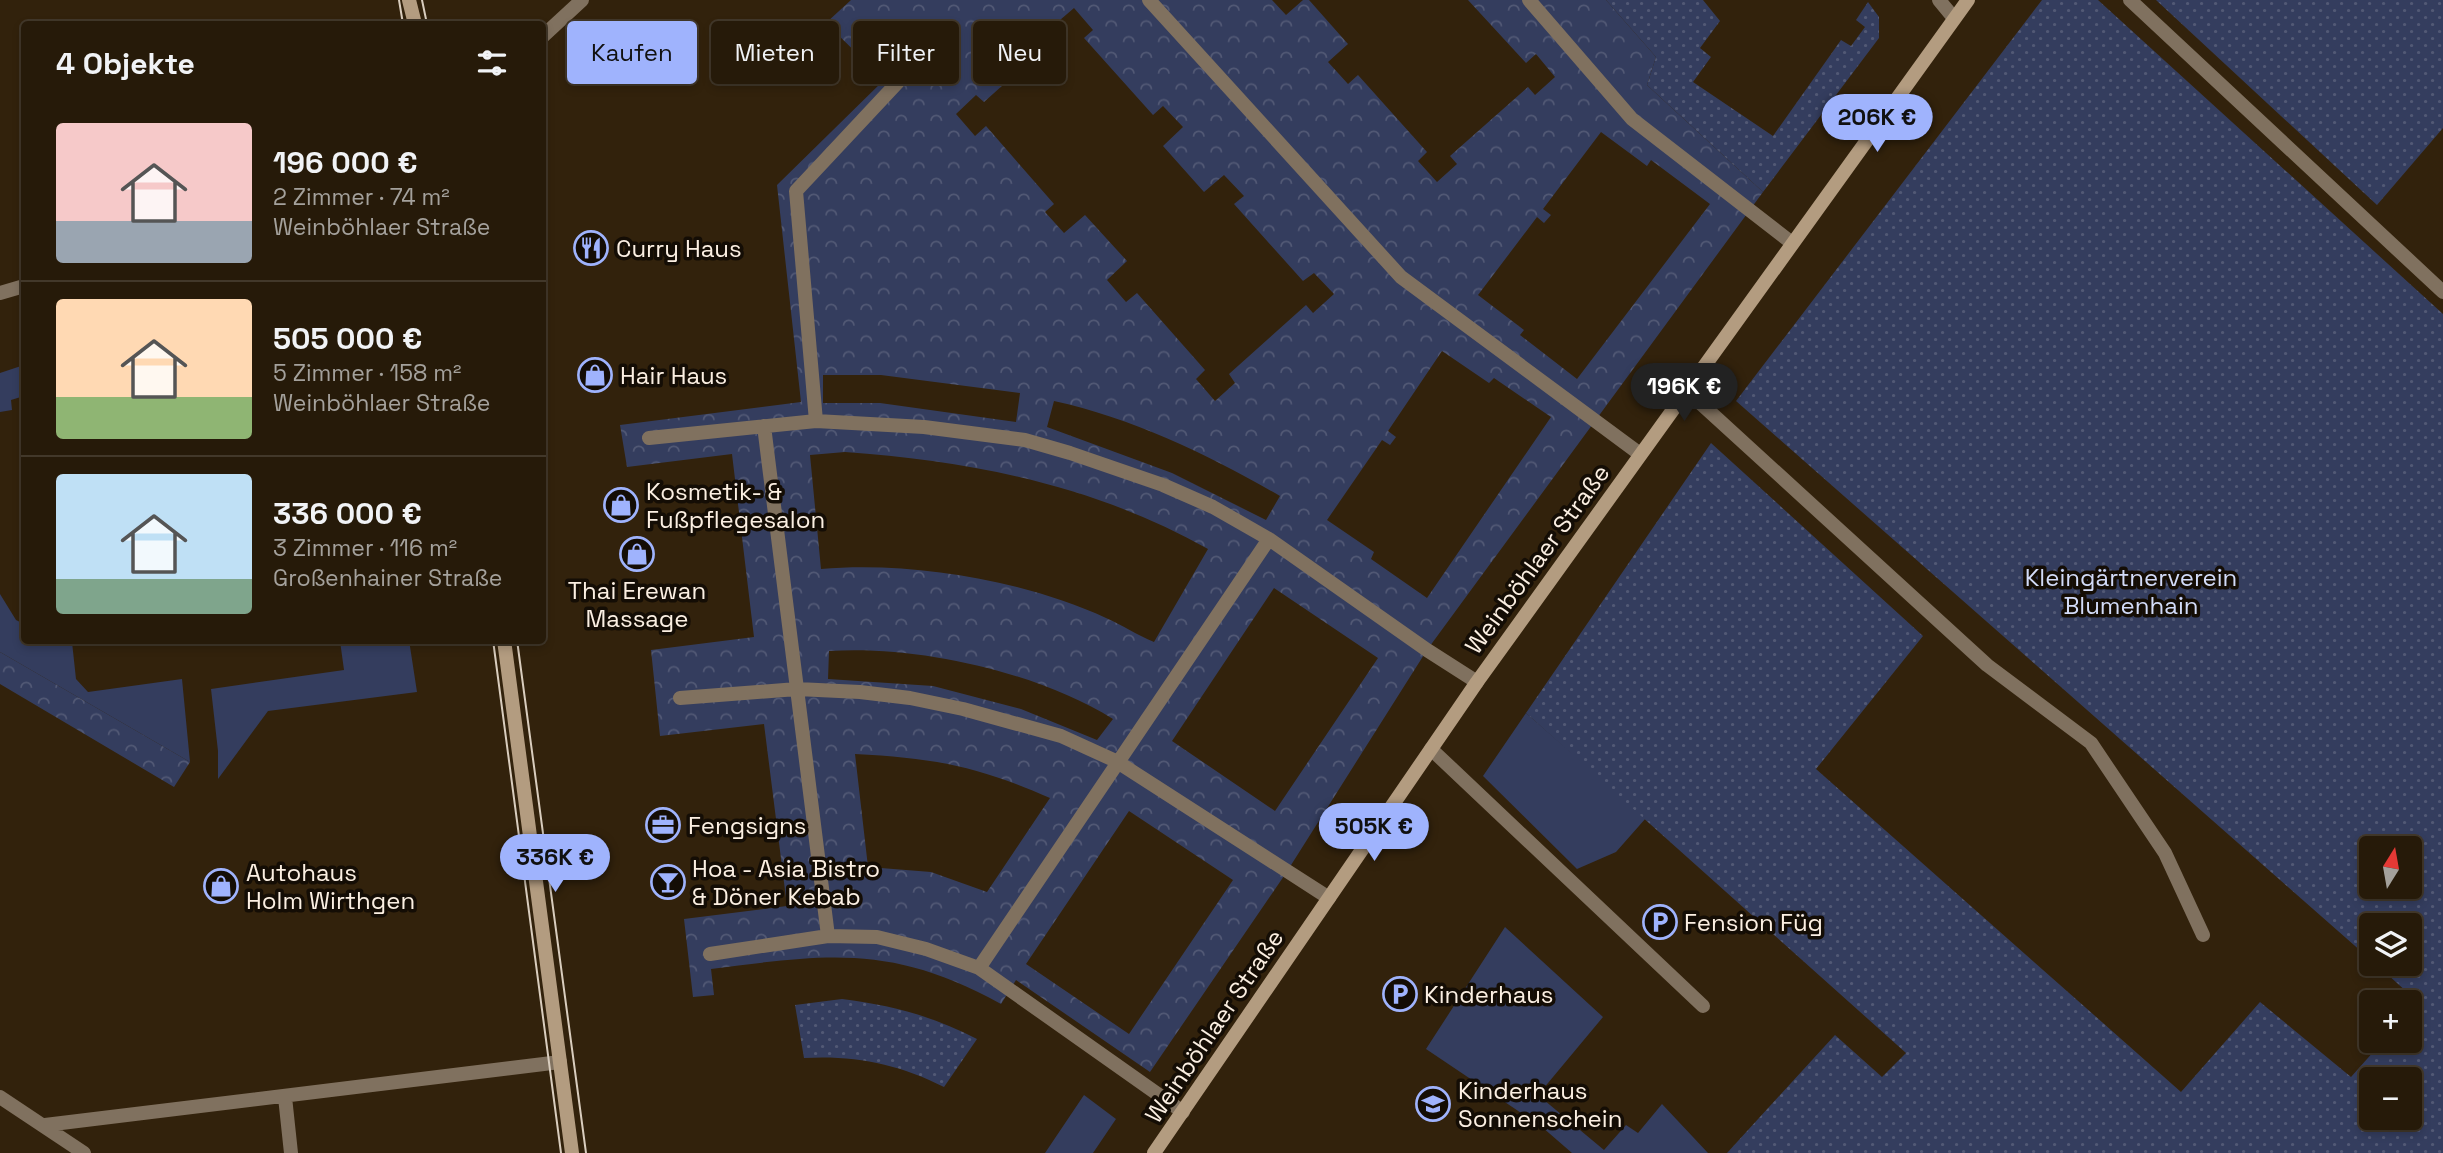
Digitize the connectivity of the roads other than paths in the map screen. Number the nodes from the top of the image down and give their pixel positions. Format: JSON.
{"nodes":[{"id":1,"x":409,"y":0,"type":"edge"},
{"id":2,"x":582,"y":0,"type":"edge"},
{"id":3,"x":1149,"y":0,"type":"edge"},
{"id":4,"x":1529,"y":0,"type":"edge"},
{"id":5,"x":1939,"y":0,"type":"edge"},
{"id":6,"x":1968,"y":0,"type":"edge"},
{"id":7,"x":2130,"y":0,"type":"edge"},
{"id":8,"x":1953,"y":17,"type":"junction"},
{"id":9,"x":414,"y":21,"type":"edge"},
{"id":10,"x":546,"y":33,"type":"edge"},
{"id":11,"x":896,"y":84,"type":"edge"},
{"id":12,"x":1791,"y":243,"type":"junction"},
{"id":13,"x":21,"y":287,"type":"edge"},
{"id":14,"x":2443,"y":292,"type":"edge"},
{"id":15,"x":0,"y":293,"type":"edge"},
{"id":16,"x":1686,"y":390,"type":"junction"},
{"id":17,"x":816,"y":421,"type":"junction"},
{"id":18,"x":764,"y":426,"type":"junction"},
{"id":19,"x":649,"y":438,"type":"dead end"},
{"id":20,"x":1640,"y":454,"type":"junction"},
{"id":21,"x":1269,"y":538,"type":"junction"},
{"id":22,"x":505,"y":644,"type":"edge"},
{"id":23,"x":1477,"y":682,"type":"junction"},
{"id":24,"x":797,"y":690,"type":"junction"},
{"id":25,"x":680,"y":698,"type":"dead end"},
{"id":26,"x":1431,"y":749,"type":"junction"},
{"id":27,"x":1116,"y":761,"type":"junction"},
{"id":28,"x":1329,"y":898,"type":"junction"},
{"id":29,"x":2203,"y":935,"type":"dead end"},
{"id":30,"x":828,"y":936,"type":"junction"},
{"id":31,"x":710,"y":954,"type":"dead end"},
{"id":32,"x":979,"y":968,"type":"junction"},
{"id":33,"x":1703,"y":1006,"type":"dead end"},
{"id":34,"x":560,"y":1062,"type":"junction"},
{"id":35,"x":0,"y":1097,"type":"edge"},
{"id":36,"x":285,"y":1097,"type":"junction"},
{"id":37,"x":1182,"y":1112,"type":"junction"},
{"id":38,"x":45,"y":1125,"type":"junction"},
{"id":39,"x":83,"y":1153,"type":"edge"},
{"id":40,"x":291,"y":1153,"type":"edge"},
{"id":41,"x":572,"y":1153,"type":"edge"},
{"id":42,"x":1154,"y":1153,"type":"edge"}],
"edges":[{"from":1,"to":9,"type":"street"},
{"from":2,"to":10,"type":"street"},
{"from":3,"to":20,"type":"street"},
{"from":4,"to":12,"type":"street"},
{"from":5,"to":8,"type":"street"},
{"from":6,"to":8,"type":"street","name":"Weinböhlaer Straße"},
{"from":7,"to":14,"type":"street"},
{"from":8,"to":12,"type":"street","name":"Weinböhlaer Straße"},
{"from":11,"to":17,"type":"street"},
{"from":12,"to":16,"type":"street","name":"Weinböhlaer Straße"},
{"from":13,"to":15,"type":"street"},
{"from":16,"to":20,"type":"street","name":"Weinböhlaer Straße"},
{"from":16,"to":29,"type":"street"},
{"from":17,"to":18,"type":"street"},
{"from":17,"to":21,"type":"street"},
{"from":18,"to":19,"type":"street"},
{"from":18,"to":24,"type":"street"},
{"from":20,"to":23,"type":"street","name":"Weinböhlaer Straße"},
{"from":21,"to":23,"type":"street"},
{"from":21,"to":27,"type":"street"},
{"from":22,"to":34,"type":"street"},
{"from":23,"to":26,"type":"street","name":"Weinböhlaer Straße"},
{"from":24,"to":25,"type":"street"},
{"from":24,"to":27,"type":"street"},
{"from":24,"to":30,"type":"street"},
{"from":26,"to":28,"type":"street","name":"Weinböhlaer Straße"},
{"from":26,"to":33,"type":"street"},
{"from":27,"to":28,"type":"street"},
{"from":27,"to":32,"type":"street"},
{"from":28,"to":37,"type":"street","name":"Weinböhlaer Straße"},
{"from":30,"to":31,"type":"street"},
{"from":30,"to":32,"type":"street"},
{"from":32,"to":37,"type":"street"},
{"from":34,"to":36,"type":"street"},
{"from":34,"to":41,"type":"street"},
{"from":35,"to":38,"type":"street"},
{"from":36,"to":38,"type":"street"},
{"from":36,"to":40,"type":"street"},
{"from":37,"to":42,"type":"street","name":"Weinböhlaer Straße"},
{"from":38,"to":39,"type":"street"}]}
